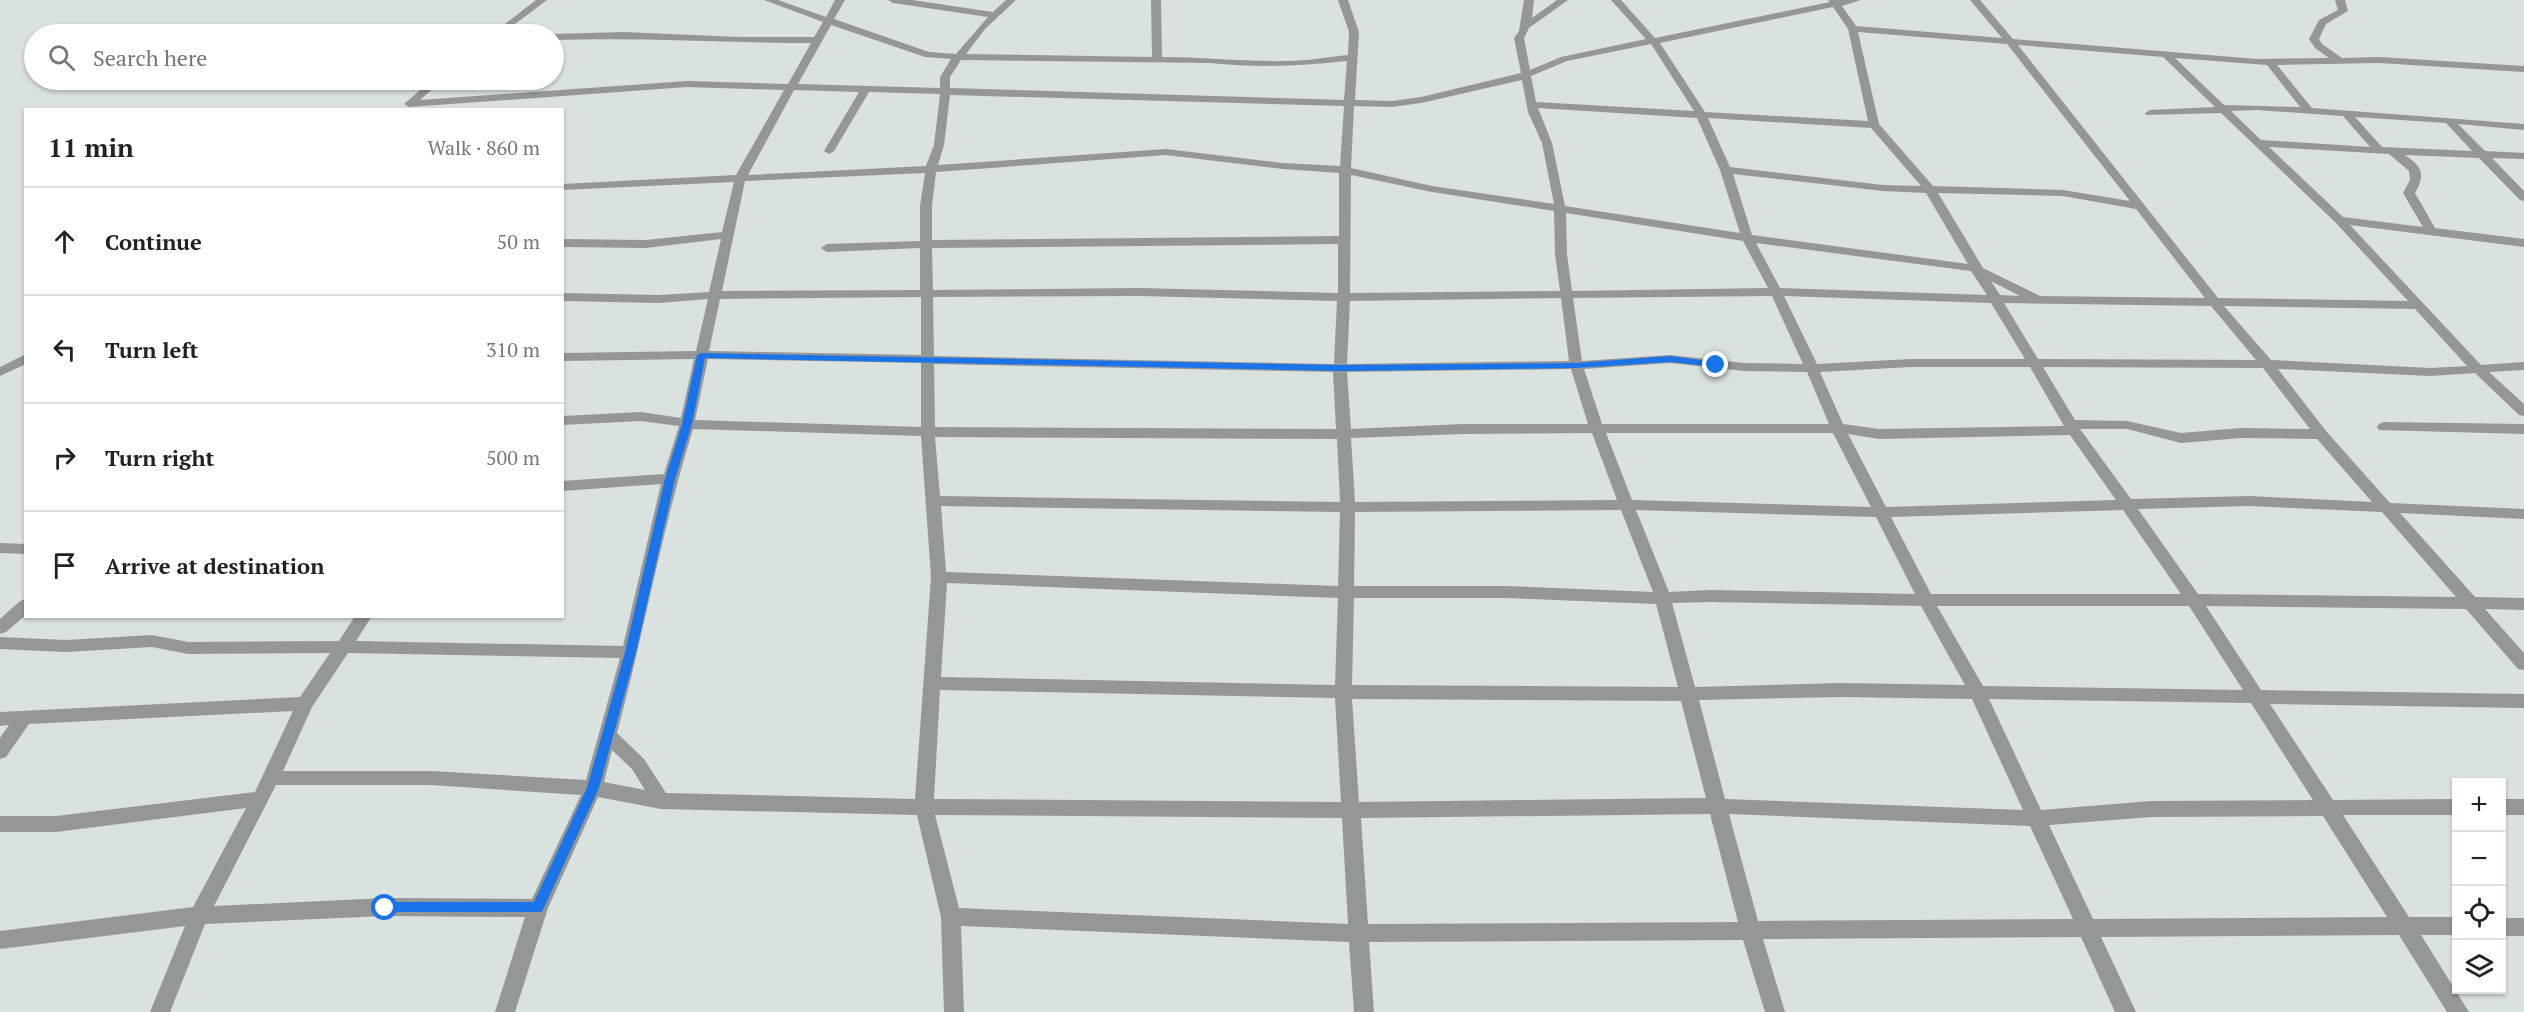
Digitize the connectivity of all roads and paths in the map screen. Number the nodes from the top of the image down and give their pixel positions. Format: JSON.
{"nodes":[{"id":1,"x":542,"y":0,"type":"edge"},
{"id":2,"x":769,"y":0,"type":"edge"},
{"id":3,"x":840,"y":0,"type":"edge"},
{"id":4,"x":893,"y":0,"type":"edge"},
{"id":5,"x":1011,"y":0,"type":"edge"},
{"id":6,"x":1156,"y":0,"type":"edge"},
{"id":7,"x":1344,"y":0,"type":"edge"},
{"id":8,"x":1529,"y":0,"type":"edge"},
{"id":9,"x":1563,"y":0,"type":"edge"},
{"id":10,"x":1616,"y":0,"type":"edge"},
{"id":11,"x":1856,"y":0,"type":"edge"},
{"id":12,"x":1975,"y":0,"type":"edge"},
{"id":13,"x":2340,"y":0,"type":"edge"},
{"id":14,"x":1835,"y":2,"type":"edge"},
{"id":15,"x":996,"y":15,"type":"junction"},
{"id":16,"x":828,"y":21,"type":"junction"},
{"id":17,"x":510,"y":24,"type":"edge"},
{"id":18,"x":1525,"y":27,"type":"junction"},
{"id":19,"x":1853,"y":29,"type":"junction"},
{"id":20,"x":564,"y":37,"type":"edge"},
{"id":21,"x":818,"y":40,"type":"junction"},
{"id":22,"x":1654,"y":41,"type":"junction"},
{"id":23,"x":2011,"y":43,"type":"junction"},
{"id":24,"x":2166,"y":54,"type":"junction"},
{"id":25,"x":1352,"y":57,"type":"junction"},
{"id":26,"x":958,"y":58,"type":"junction"},
{"id":27,"x":1157,"y":59,"type":"junction"},
{"id":28,"x":2339,"y":60,"type":"junction"},
{"id":29,"x":2270,"y":62,"type":"junction"},
{"id":30,"x":2524,"y":69,"type":"edge"},
{"id":31,"x":1526,"y":74,"type":"junction"},
{"id":32,"x":792,"y":86,"type":"junction"},
{"id":33,"x":866,"y":89,"type":"junction"},
{"id":34,"x":426,"y":90,"type":"edge"},
{"id":35,"x":945,"y":91,"type":"junction"},
{"id":36,"x":1350,"y":104,"type":"junction"},
{"id":37,"x":1532,"y":105,"type":"junction"},
{"id":38,"x":405,"y":107,"type":"edge"},
{"id":39,"x":2220,"y":109,"type":"junction"},
{"id":40,"x":2309,"y":111,"type":"junction"},
{"id":41,"x":2150,"y":113,"type":"dead end"},
{"id":42,"x":2346,"y":113,"type":"junction"},
{"id":43,"x":1701,"y":114,"type":"junction"},
{"id":44,"x":2449,"y":120,"type":"junction"},
{"id":45,"x":1874,"y":125,"type":"junction"},
{"id":46,"x":2524,"y":127,"type":"edge"},
{"id":47,"x":2257,"y":143,"type":"junction"},
{"id":48,"x":2379,"y":150,"type":"junction"},
{"id":49,"x":829,"y":151,"type":"dead end"},
{"id":50,"x":2392,"y":151,"type":"junction"},
{"id":51,"x":2480,"y":153,"type":"junction"},
{"id":52,"x":2524,"y":156,"type":"edge"},
{"id":53,"x":931,"y":169,"type":"junction"},
{"id":54,"x":1345,"y":170,"type":"junction"},
{"id":55,"x":1726,"y":170,"type":"junction"},
{"id":56,"x":740,"y":178,"type":"junction"},
{"id":57,"x":564,"y":187,"type":"edge"},
{"id":58,"x":1929,"y":188,"type":"junction"},
{"id":59,"x":2524,"y":198,"type":"edge"},
{"id":60,"x":2141,"y":206,"type":"junction"},
{"id":61,"x":1560,"y":208,"type":"junction"},
{"id":62,"x":2338,"y":220,"type":"junction"},
{"id":63,"x":2431,"y":231,"type":"junction"},
{"id":64,"x":728,"y":236,"type":"junction"},
{"id":65,"x":1747,"y":238,"type":"junction"},
{"id":66,"x":1345,"y":240,"type":"junction"},
{"id":67,"x":564,"y":243,"type":"edge"},
{"id":68,"x":2524,"y":243,"type":"edge"},
{"id":69,"x":925,"y":244,"type":"junction"},
{"id":70,"x":827,"y":248,"type":"dead end"},
{"id":71,"x":1974,"y":268,"type":"junction"},
{"id":72,"x":1776,"y":292,"type":"junction"},
{"id":73,"x":927,"y":293,"type":"junction"},
{"id":74,"x":1566,"y":294,"type":"junction"},
{"id":75,"x":717,"y":295,"type":"junction"},
{"id":76,"x":564,"y":297,"type":"edge"},
{"id":77,"x":1344,"y":297,"type":"junction"},
{"id":78,"x":1994,"y":299,"type":"junction"},
{"id":79,"x":2040,"y":300,"type":"junction"},
{"id":80,"x":2215,"y":303,"type":"junction"},
{"id":81,"x":2418,"y":305,"type":"junction"},
{"id":82,"x":701,"y":355,"type":"junction"},
{"id":83,"x":564,"y":357,"type":"edge"},
{"id":84,"x":24,"y":359,"type":"edge"},
{"id":85,"x":926,"y":361,"type":"junction"},
{"id":86,"x":2033,"y":363,"type":"junction"},
{"id":87,"x":2267,"y":364,"type":"junction"},
{"id":88,"x":1576,"y":365,"type":"junction"},
{"id":89,"x":2524,"y":366,"type":"edge"},
{"id":90,"x":1340,"y":368,"type":"junction"},
{"id":91,"x":1812,"y":368,"type":"junction"},
{"id":92,"x":2478,"y":369,"type":"junction"},
{"id":93,"x":0,"y":372,"type":"edge"},
{"id":94,"x":2524,"y":412,"type":"edge"},
{"id":95,"x":564,"y":421,"type":"edge"},
{"id":96,"x":687,"y":424,"type":"junction"},
{"id":97,"x":2072,"y":427,"type":"junction"},
{"id":98,"x":2384,"y":427,"type":"dead end"},
{"id":99,"x":1838,"y":428,"type":"junction"},
{"id":100,"x":1597,"y":429,"type":"junction"},
{"id":101,"x":2524,"y":429,"type":"edge"},
{"id":102,"x":928,"y":432,"type":"junction"},
{"id":103,"x":1344,"y":434,"type":"junction"},
{"id":104,"x":2321,"y":434,"type":"junction"},
{"id":105,"x":670,"y":479,"type":"junction"},
{"id":106,"x":564,"y":486,"type":"edge"},
{"id":107,"x":933,"y":501,"type":"junction"},
{"id":108,"x":1628,"y":505,"type":"junction"},
{"id":109,"x":2387,"y":506,"type":"junction"},
{"id":110,"x":1348,"y":507,"type":"junction"},
{"id":111,"x":2129,"y":507,"type":"junction"},
{"id":112,"x":1881,"y":512,"type":"junction"},
{"id":113,"x":2524,"y":514,"type":"edge"},
{"id":114,"x":0,"y":548,"type":"edge"},
{"id":115,"x":24,"y":549,"type":"edge"},
{"id":116,"x":939,"y":577,"type":"junction"},
{"id":117,"x":1344,"y":592,"type":"junction"},
{"id":118,"x":1663,"y":598,"type":"junction"},
{"id":119,"x":1926,"y":600,"type":"junction"},
{"id":120,"x":2194,"y":600,"type":"junction"},
{"id":121,"x":2470,"y":603,"type":"junction"},
{"id":122,"x":2524,"y":604,"type":"edge"},
{"id":123,"x":24,"y":607,"type":"edge"},
{"id":124,"x":363,"y":618,"type":"edge"},
{"id":125,"x":0,"y":627,"type":"edge"},
{"id":126,"x":0,"y":643,"type":"edge"},
{"id":127,"x":342,"y":647,"type":"junction"},
{"id":128,"x":630,"y":652,"type":"junction"},
{"id":129,"x":2524,"y":664,"type":"edge"},
{"id":130,"x":934,"y":683,"type":"junction"},
{"id":131,"x":1977,"y":691,"type":"junction"},
{"id":132,"x":1343,"y":692,"type":"junction"},
{"id":133,"x":1688,"y":694,"type":"junction"},
{"id":134,"x":2258,"y":698,"type":"junction"},
{"id":135,"x":2524,"y":701,"type":"edge"},
{"id":136,"x":305,"y":704,"type":"junction"},
{"id":137,"x":24,"y":718,"type":"junction"},
{"id":138,"x":0,"y":719,"type":"edge"},
{"id":139,"x":608,"y":735,"type":"junction"},
{"id":140,"x":0,"y":752,"type":"edge"},
{"id":141,"x":271,"y":778,"type":"junction"},
{"id":142,"x":593,"y":788,"type":"junction"},
{"id":143,"x":261,"y":799,"type":"junction"},
{"id":144,"x":661,"y":801,"type":"junction"},
{"id":145,"x":1718,"y":806,"type":"junction"},
{"id":146,"x":924,"y":807,"type":"junction"},
{"id":147,"x":2328,"y":807,"type":"junction"},
{"id":148,"x":2452,"y":807,"type":"edge"},
{"id":149,"x":2506,"y":807,"type":"edge"},
{"id":150,"x":2524,"y":807,"type":"edge"},
{"id":151,"x":1350,"y":810,"type":"junction"},
{"id":152,"x":2036,"y":818,"type":"junction"},
{"id":153,"x":0,"y":824,"type":"edge"},
{"id":154,"x":538,"y":908,"type":"junction"},
{"id":155,"x":199,"y":915,"type":"junction"},
{"id":156,"x":951,"y":917,"type":"junction"},
{"id":157,"x":2404,"y":926,"type":"junction"},
{"id":158,"x":2452,"y":926,"type":"edge"},
{"id":159,"x":2506,"y":927,"type":"edge"},
{"id":160,"x":2524,"y":927,"type":"edge"},
{"id":161,"x":1750,"y":929,"type":"junction"},
{"id":162,"x":2088,"y":930,"type":"junction"},
{"id":163,"x":1360,"y":933,"type":"junction"},
{"id":164,"x":0,"y":940,"type":"edge"},
{"id":165,"x":160,"y":1012,"type":"edge"},
{"id":166,"x":505,"y":1012,"type":"edge"},
{"id":167,"x":954,"y":1012,"type":"edge"},
{"id":168,"x":1364,"y":1012,"type":"edge"},
{"id":169,"x":1775,"y":1012,"type":"edge"},
{"id":170,"x":2126,"y":1012,"type":"edge"},
{"id":171,"x":2459,"y":1012,"type":"edge"}],
"edges":[{"from":1,"to":17,"type":"street"},
{"from":2,"to":16,"type":"street"},
{"from":3,"to":16,"type":"street"},
{"from":4,"to":15,"type":"street"},
{"from":5,"to":15,"type":"street"},
{"from":6,"to":27,"type":"street"},
{"from":7,"to":25,"type":"street"},
{"from":8,"to":18,"type":"street"},
{"from":9,"to":18,"type":"street"},
{"from":10,"to":22,"type":"street"},
{"from":11,"to":14,"type":"street"},
{"from":12,"to":23,"type":"street"},
{"from":13,"to":28,"type":"street"},
{"from":14,"to":19,"type":"street"},
{"from":14,"to":22,"type":"street"},
{"from":15,"to":26,"type":"street"},
{"from":16,"to":21,"type":"street"},
{"from":16,"to":26,"type":"street"},
{"from":18,"to":31,"type":"street"},
{"from":19,"to":23,"type":"street"},
{"from":19,"to":45,"type":"street"},
{"from":20,"to":21,"type":"street"},
{"from":21,"to":32,"type":"street"},
{"from":22,"to":31,"type":"street"},
{"from":22,"to":43,"type":"street"},
{"from":23,"to":24,"type":"street"},
{"from":23,"to":60,"type":"street"},
{"from":24,"to":29,"type":"street"},
{"from":24,"to":39,"type":"street"},
{"from":25,"to":27,"type":"street"},
{"from":25,"to":36,"type":"street"},
{"from":26,"to":27,"type":"street"},
{"from":26,"to":35,"type":"street"},
{"from":28,"to":29,"type":"street"},
{"from":28,"to":30,"type":"street"},
{"from":29,"to":40,"type":"street"},
{"from":31,"to":36,"type":"street"},
{"from":31,"to":37,"type":"street"},
{"from":32,"to":33,"type":"street"},
{"from":32,"to":38,"type":"street"},
{"from":32,"to":56,"type":"street"},
{"from":33,"to":35,"type":"street"},
{"from":33,"to":49,"type":"street"},
{"from":34,"to":38,"type":"street"},
{"from":35,"to":36,"type":"street"},
{"from":35,"to":53,"type":"street"},
{"from":36,"to":54,"type":"street"},
{"from":37,"to":43,"type":"street"},
{"from":37,"to":61,"type":"street"},
{"from":39,"to":40,"type":"street"},
{"from":39,"to":41,"type":"street"},
{"from":39,"to":47,"type":"street"},
{"from":40,"to":42,"type":"street"},
{"from":42,"to":44,"type":"street"},
{"from":42,"to":48,"type":"street"},
{"from":43,"to":45,"type":"street"},
{"from":43,"to":55,"type":"street"},
{"from":44,"to":46,"type":"street"},
{"from":44,"to":51,"type":"street"},
{"from":45,"to":58,"type":"street"},
{"from":47,"to":48,"type":"street"},
{"from":47,"to":62,"type":"street"},
{"from":48,"to":50,"type":"street"},
{"from":50,"to":51,"type":"street"},
{"from":50,"to":63,"type":"street"},
{"from":51,"to":52,"type":"street"},
{"from":51,"to":59,"type":"street"},
{"from":53,"to":54,"type":"street"},
{"from":53,"to":56,"type":"street"},
{"from":53,"to":69,"type":"street"},
{"from":54,"to":61,"type":"street"},
{"from":54,"to":66,"type":"street"},
{"from":55,"to":58,"type":"street"},
{"from":55,"to":65,"type":"street"},
{"from":56,"to":57,"type":"street"},
{"from":56,"to":64,"type":"street"},
{"from":58,"to":60,"type":"street"},
{"from":58,"to":71,"type":"street"},
{"from":60,"to":80,"type":"street"},
{"from":61,"to":65,"type":"street"},
{"from":61,"to":74,"type":"street"},
{"from":62,"to":63,"type":"street"},
{"from":62,"to":81,"type":"street"},
{"from":63,"to":68,"type":"street"},
{"from":64,"to":67,"type":"street"},
{"from":64,"to":75,"type":"street"},
{"from":65,"to":71,"type":"street"},
{"from":65,"to":72,"type":"street"},
{"from":66,"to":69,"type":"street"},
{"from":66,"to":77,"type":"street"},
{"from":69,"to":70,"type":"street"},
{"from":69,"to":73,"type":"street"},
{"from":71,"to":78,"type":"street"},
{"from":71,"to":79,"type":"street"},
{"from":72,"to":74,"type":"street"},
{"from":72,"to":78,"type":"street"},
{"from":72,"to":91,"type":"street"},
{"from":73,"to":75,"type":"street"},
{"from":73,"to":77,"type":"street"},
{"from":73,"to":85,"type":"street"},
{"from":74,"to":77,"type":"street"},
{"from":74,"to":88,"type":"street"},
{"from":75,"to":76,"type":"street"},
{"from":75,"to":82,"type":"street"},
{"from":77,"to":90,"type":"street"},
{"from":78,"to":79,"type":"street"},
{"from":78,"to":86,"type":"street"},
{"from":79,"to":80,"type":"street"},
{"from":80,"to":81,"type":"street"},
{"from":80,"to":87,"type":"street"},
{"from":81,"to":92,"type":"street"},
{"from":82,"to":83,"type":"street"},
{"from":82,"to":85,"type":"street"},
{"from":82,"to":96,"type":"street"},
{"from":84,"to":93,"type":"street"},
{"from":85,"to":90,"type":"street"},
{"from":85,"to":102,"type":"street"},
{"from":86,"to":87,"type":"street"},
{"from":86,"to":91,"type":"street"},
{"from":86,"to":97,"type":"street"},
{"from":87,"to":92,"type":"street"},
{"from":87,"to":104,"type":"street"},
{"from":88,"to":90,"type":"street"},
{"from":88,"to":91,"type":"street"},
{"from":88,"to":100,"type":"street"},
{"from":89,"to":92,"type":"street"},
{"from":90,"to":103,"type":"street"},
{"from":91,"to":99,"type":"street"},
{"from":92,"to":94,"type":"street"},
{"from":95,"to":96,"type":"street"},
{"from":96,"to":102,"type":"street"},
{"from":96,"to":105,"type":"street"},
{"from":97,"to":99,"type":"street"},
{"from":97,"to":104,"type":"street"},
{"from":97,"to":111,"type":"street"},
{"from":98,"to":101,"type":"street"},
{"from":99,"to":100,"type":"street"},
{"from":99,"to":112,"type":"street"},
{"from":100,"to":103,"type":"street"},
{"from":100,"to":108,"type":"street"},
{"from":102,"to":103,"type":"street"},
{"from":102,"to":107,"type":"street"},
{"from":103,"to":110,"type":"street"},
{"from":104,"to":109,"type":"street"},
{"from":105,"to":106,"type":"street"},
{"from":105,"to":128,"type":"street"},
{"from":107,"to":110,"type":"street"},
{"from":107,"to":116,"type":"street"},
{"from":108,"to":110,"type":"street"},
{"from":108,"to":112,"type":"street"},
{"from":108,"to":118,"type":"street"},
{"from":109,"to":111,"type":"street"},
{"from":109,"to":113,"type":"street"},
{"from":109,"to":121,"type":"street"},
{"from":110,"to":117,"type":"street"},
{"from":111,"to":112,"type":"street"},
{"from":111,"to":120,"type":"street"},
{"from":112,"to":119,"type":"street"},
{"from":114,"to":115,"type":"street"},
{"from":116,"to":117,"type":"street"},
{"from":116,"to":130,"type":"street"},
{"from":117,"to":118,"type":"street"},
{"from":117,"to":132,"type":"street"},
{"from":118,"to":119,"type":"street"},
{"from":118,"to":133,"type":"street"},
{"from":119,"to":120,"type":"street"},
{"from":119,"to":131,"type":"street"},
{"from":120,"to":121,"type":"street"},
{"from":120,"to":134,"type":"street"},
{"from":121,"to":122,"type":"street"},
{"from":121,"to":129,"type":"street"},
{"from":123,"to":125,"type":"street"},
{"from":124,"to":127,"type":"street"},
{"from":126,"to":127,"type":"street"},
{"from":127,"to":128,"type":"street"},
{"from":127,"to":136,"type":"street"},
{"from":128,"to":139,"type":"street"},
{"from":130,"to":132,"type":"street"},
{"from":130,"to":146,"type":"street"},
{"from":131,"to":133,"type":"street"},
{"from":131,"to":134,"type":"street"},
{"from":131,"to":152,"type":"street"},
{"from":132,"to":133,"type":"street"},
{"from":132,"to":151,"type":"street"},
{"from":133,"to":145,"type":"street"},
{"from":134,"to":135,"type":"street"},
{"from":134,"to":147,"type":"street"},
{"from":136,"to":137,"type":"street"},
{"from":136,"to":141,"type":"street"},
{"from":137,"to":138,"type":"street"},
{"from":137,"to":140,"type":"street"},
{"from":139,"to":142,"type":"street"},
{"from":139,"to":144,"type":"street"},
{"from":141,"to":142,"type":"street"},
{"from":141,"to":143,"type":"street"},
{"from":142,"to":144,"type":"street"},
{"from":142,"to":154,"type":"street"},
{"from":143,"to":153,"type":"street"},
{"from":143,"to":155,"type":"street"},
{"from":144,"to":146,"type":"street"},
{"from":145,"to":151,"type":"street"},
{"from":145,"to":152,"type":"street"},
{"from":145,"to":161,"type":"street"},
{"from":146,"to":151,"type":"street"},
{"from":146,"to":156,"type":"street"},
{"from":147,"to":148,"type":"street"},
{"from":147,"to":152,"type":"street"},
{"from":147,"to":157,"type":"street"},
{"from":149,"to":150,"type":"street"},
{"from":151,"to":163,"type":"street"},
{"from":152,"to":162,"type":"street"},
{"from":154,"to":155,"type":"street"},
{"from":154,"to":166,"type":"street"},
{"from":155,"to":164,"type":"street"},
{"from":155,"to":165,"type":"street"},
{"from":156,"to":163,"type":"street"},
{"from":156,"to":167,"type":"street"},
{"from":157,"to":158,"type":"street"},
{"from":157,"to":162,"type":"street"},
{"from":157,"to":171,"type":"street"},
{"from":159,"to":160,"type":"street"},
{"from":161,"to":162,"type":"street"},
{"from":161,"to":163,"type":"street"},
{"from":161,"to":169,"type":"street"},
{"from":162,"to":170,"type":"street"},
{"from":163,"to":168,"type":"street"}]}
